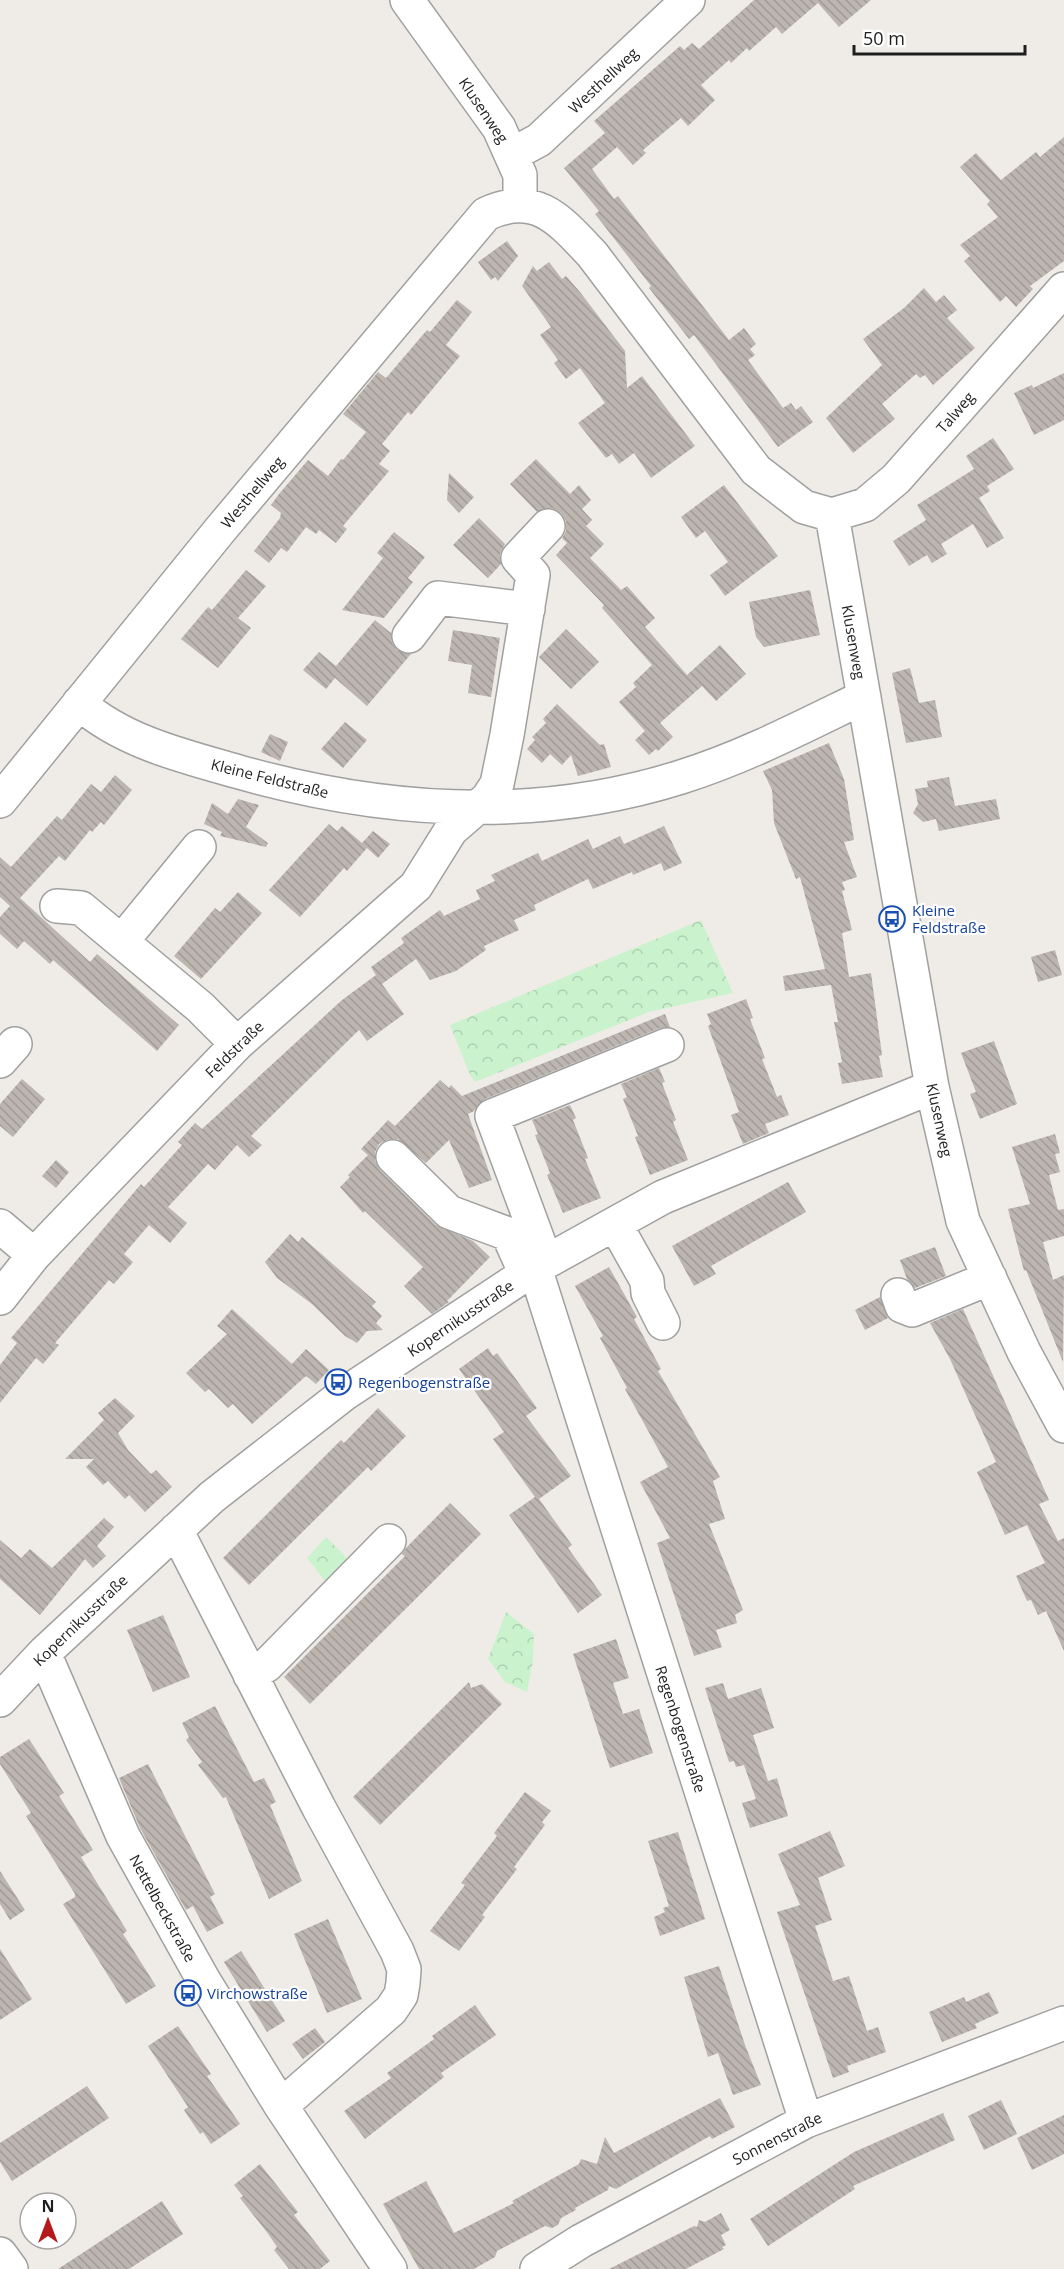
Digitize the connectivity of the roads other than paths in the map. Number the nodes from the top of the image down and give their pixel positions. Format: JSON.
{"nodes":[{"id":1,"x":407,"y":0,"type":"edge"},
{"id":2,"x":688,"y":0,"type":"edge"},
{"id":3,"x":513,"y":154,"type":"junction"},
{"id":4,"x":520,"y":204,"type":"junction"},
{"id":5,"x":1064,"y":289,"type":"edge"},
{"id":6,"x":832,"y":515,"type":"junction"},
{"id":7,"x":548,"y":526,"type":"dead end"},
{"id":8,"x":529,"y":601,"type":"junction"},
{"id":9,"x":409,"y":636,"type":"dead end"},
{"id":10,"x":864,"y":698,"type":"junction"},
{"id":11,"x":79,"y":703,"type":"junction"},
{"id":12,"x":0,"y":801,"type":"edge"},
{"id":13,"x":475,"y":810,"type":"junction"},
{"id":14,"x":200,"y":847,"type":"dead end"},
{"id":15,"x":57,"y":906,"type":"dead end"},
{"id":16,"x":122,"y":941,"type":"junction"},
{"id":17,"x":237,"y":1044,"type":"junction"},
{"id":18,"x":667,"y":1045,"type":"dead end"},
{"id":19,"x":932,"y":1087,"type":"junction"},
{"id":20,"x":393,"y":1157,"type":"dead end"},
{"id":21,"x":615,"y":1224,"type":"junction"},
{"id":22,"x":0,"y":1226,"type":"edge"},
{"id":23,"x":34,"y":1255,"type":"junction"},
{"id":24,"x":536,"y":1268,"type":"junction"},
{"id":25,"x":990,"y":1278,"type":"junction"},
{"id":26,"x":898,"y":1295,"type":"dead end"},
{"id":27,"x":0,"y":1298,"type":"edge"},
{"id":28,"x":663,"y":1323,"type":"dead end"},
{"id":29,"x":1064,"y":1426,"type":"edge"},
{"id":30,"x":176,"y":1530,"type":"junction"},
{"id":31,"x":389,"y":1541,"type":"dead end"},
{"id":32,"x":44,"y":1653,"type":"junction"},
{"id":33,"x":250,"y":1675,"type":"junction"},
{"id":34,"x":0,"y":1701,"type":"edge"},
{"id":35,"x":1064,"y":2023,"type":"edge"},
{"id":36,"x":281,"y":2106,"type":"junction"},
{"id":37,"x":806,"y":2121,"type":"junction"},
{"id":38,"x":0,"y":2254,"type":"edge"},
{"id":39,"x":11,"y":2269,"type":"edge"},
{"id":40,"x":390,"y":2269,"type":"edge"},
{"id":41,"x":537,"y":2269,"type":"edge"}],
"edges":[{"from":1,"to":3,"type":"street","name":"Klusenweg"},
{"from":2,"to":3,"type":"street","name":"Westhellweg"},
{"from":3,"to":4,"type":"street","name":"Klusenweg"},
{"from":4,"to":6,"type":"street"},
{"from":4,"to":11,"type":"street","name":"Westhellweg"},
{"from":5,"to":6,"type":"street","name":"Talweg"},
{"from":6,"to":10,"type":"street","name":"Klusenweg"},
{"from":7,"to":8,"type":"street"},
{"from":8,"to":9,"type":"street"},
{"from":8,"to":13,"type":"street"},
{"from":10,"to":13,"type":"street","name":"Kleine Feldstraße"},
{"from":10,"to":19,"type":"street","name":"Klusenweg"},
{"from":11,"to":12,"type":"street","name":"Westhellweg"},
{"from":11,"to":13,"type":"street","name":"Kleine Feldstraße"},
{"from":13,"to":17,"type":"street","name":"Feldstraße"},
{"from":14,"to":16,"type":"street"},
{"from":15,"to":16,"type":"street"},
{"from":16,"to":17,"type":"street"},
{"from":17,"to":23,"type":"street","name":"Feldstraße"},
{"from":18,"to":24,"type":"street"},
{"from":19,"to":21,"type":"street","name":"Kopernikusstraße"},
{"from":19,"to":25,"type":"street","name":"Klusenweg"},
{"from":20,"to":24,"type":"street"},
{"from":21,"to":24,"type":"street","name":"Kopernikusstraße"},
{"from":21,"to":28,"type":"street"},
{"from":22,"to":23,"type":"street"},
{"from":23,"to":27,"type":"street","name":"Feldstraße"},
{"from":24,"to":30,"type":"street","name":"Kopernikusstraße"},
{"from":24,"to":37,"type":"street","name":"Regenbogenstraße"},
{"from":25,"to":26,"type":"street"},
{"from":25,"to":29,"type":"street","name":"Klusenweg"},
{"from":30,"to":32,"type":"street","name":"Kopernikusstraße"},
{"from":30,"to":33,"type":"street"},
{"from":31,"to":33,"type":"street"},
{"from":32,"to":34,"type":"street","name":"Kopernikusstraße"},
{"from":32,"to":36,"type":"street","name":"Nettelbeckstraße"},
{"from":33,"to":36,"type":"street"},
{"from":35,"to":37,"type":"street","name":"Sonnenstraße"},
{"from":36,"to":40,"type":"street","name":"Nettelbeckstraße"},
{"from":37,"to":41,"type":"street","name":"Sonnenstraße"},
{"from":38,"to":39,"type":"street"}]}
